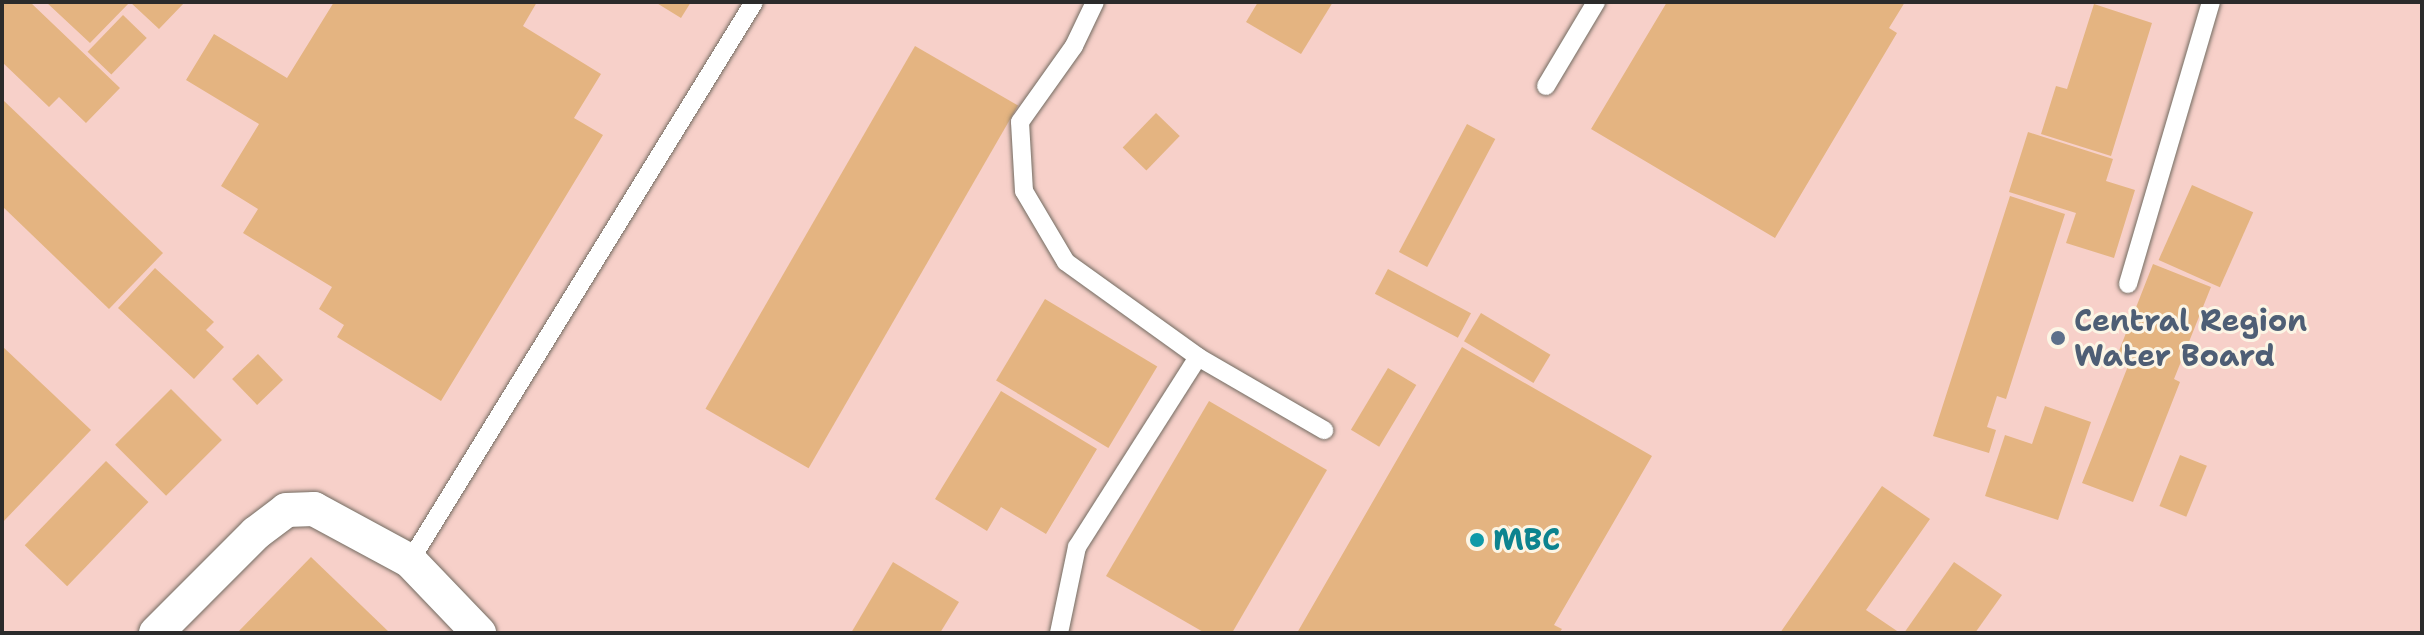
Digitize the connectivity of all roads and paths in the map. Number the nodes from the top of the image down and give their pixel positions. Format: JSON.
{"nodes":[{"id":1,"x":754,"y":2,"type":"edge"},
{"id":2,"x":1095,"y":2,"type":"edge"},
{"id":3,"x":1596,"y":2,"type":"edge"},
{"id":4,"x":2211,"y":2,"type":"edge"},
{"id":5,"x":1546,"y":86,"type":"dead end"},
{"id":6,"x":2128,"y":284,"type":"dead end"},
{"id":7,"x":1198,"y":357,"type":"junction"},
{"id":8,"x":1324,"y":430,"type":"dead end"},
{"id":9,"x":410,"y":561,"type":"junction"},
{"id":10,"x":156,"y":633,"type":"edge"},
{"id":11,"x":479,"y":633,"type":"edge"},
{"id":12,"x":1059,"y":633,"type":"edge"}],
"edges":[{"from":1,"to":9,"type":"lane"},
{"from":2,"to":7,"type":"lane"},
{"from":3,"to":5,"type":"lane"},
{"from":4,"to":6,"type":"lane"},
{"from":7,"to":8,"type":"lane"},
{"from":7,"to":12,"type":"lane"},
{"from":9,"to":10,"type":"street"},
{"from":9,"to":11,"type":"street"}]}
